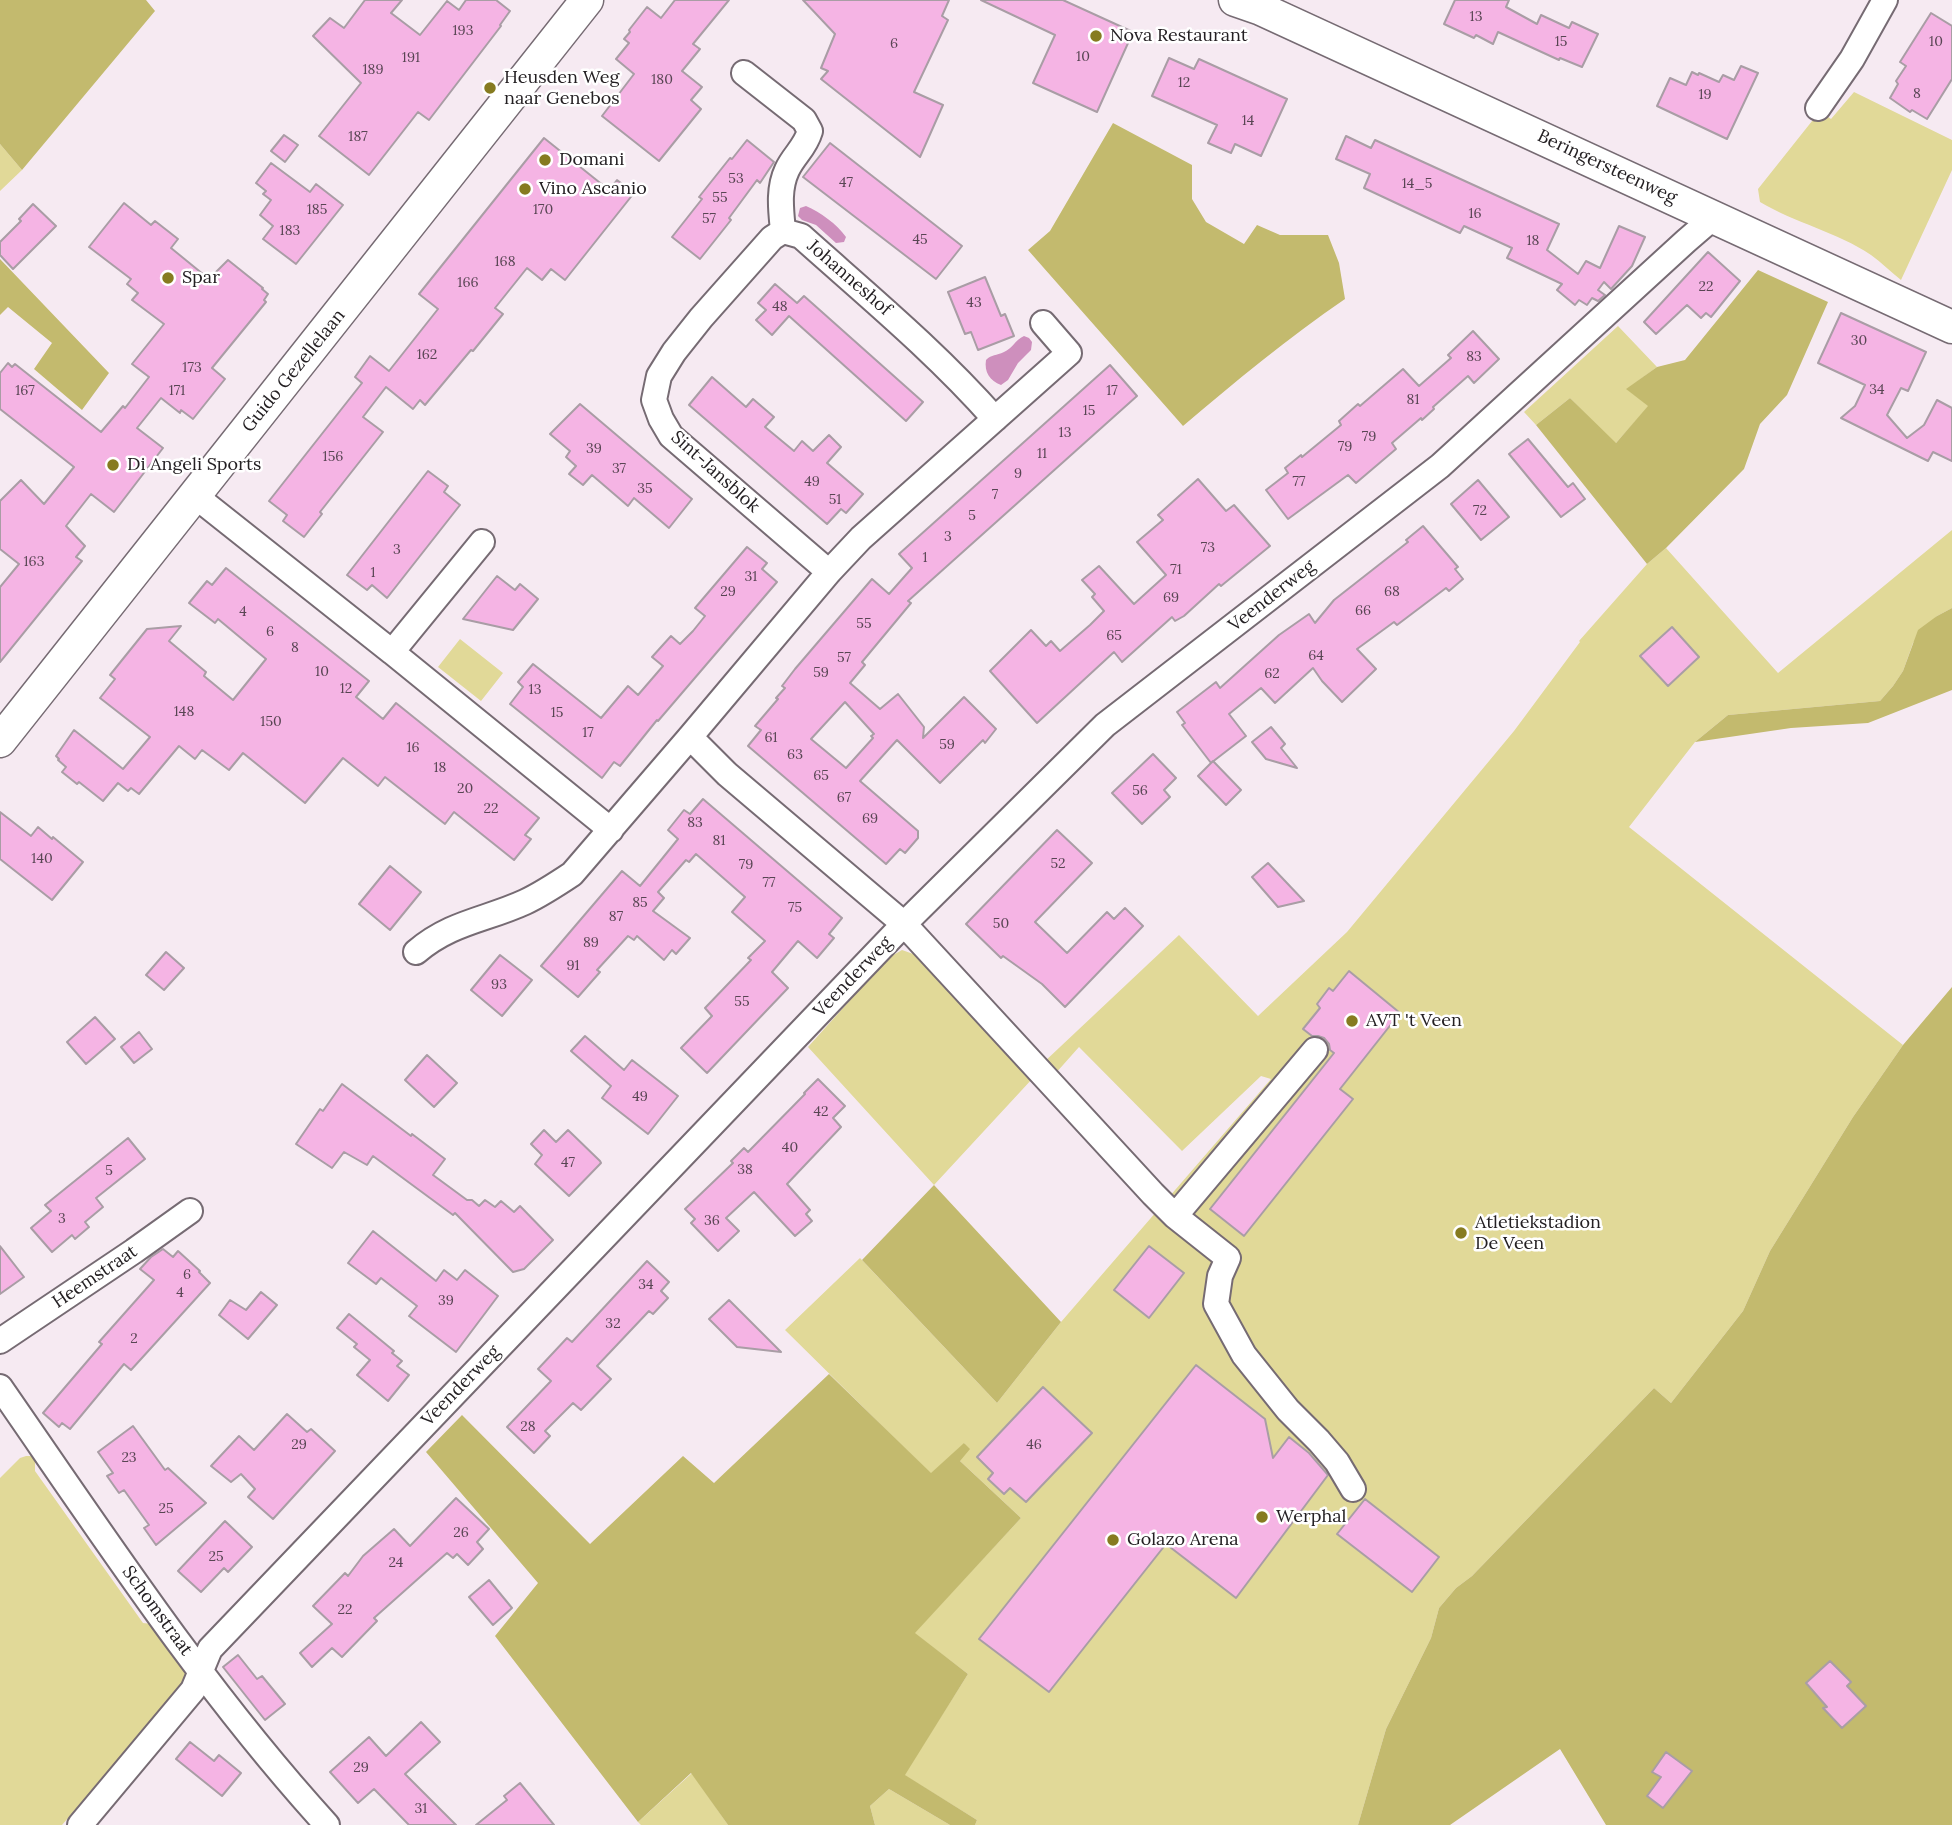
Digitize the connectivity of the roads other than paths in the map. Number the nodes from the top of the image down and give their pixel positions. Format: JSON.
{"nodes":[{"id":1,"x":587,"y":0,"type":"edge"},
{"id":2,"x":1885,"y":0,"type":"edge"},
{"id":3,"x":1248,"y":3,"type":"edge"},
{"id":4,"x":744,"y":73,"type":"dead end"},
{"id":5,"x":1818,"y":108,"type":"dead end"},
{"id":6,"x":1715,"y":216,"type":"junction"},
{"id":7,"x":783,"y":231,"type":"junction"},
{"id":8,"x":1043,"y":323,"type":"dead end"},
{"id":9,"x":1952,"y":327,"type":"edge"},
{"id":10,"x":995,"y":419,"type":"junction"},
{"id":11,"x":194,"y":495,"type":"junction"},
{"id":12,"x":482,"y":542,"type":"dead end"},
{"id":13,"x":829,"y":572,"type":"junction"},
{"id":14,"x":393,"y":652,"type":"junction"},
{"id":15,"x":690,"y":737,"type":"junction"},
{"id":16,"x":0,"y":741,"type":"edge"},
{"id":17,"x":611,"y":830,"type":"junction"},
{"id":18,"x":904,"y":924,"type":"junction"},
{"id":19,"x":416,"y":952,"type":"dead end"},
{"id":20,"x":1315,"y":1050,"type":"dead end"},
{"id":21,"x":190,"y":1211,"type":"dead end"},
{"id":22,"x":1175,"y":1216,"type":"junction"},
{"id":23,"x":0,"y":1341,"type":"edge"},
{"id":24,"x":0,"y":1387,"type":"edge"},
{"id":25,"x":1353,"y":1489,"type":"dead end"},
{"id":26,"x":200,"y":1672,"type":"junction"},
{"id":27,"x":80,"y":1825,"type":"edge"},
{"id":28,"x":327,"y":1825,"type":"edge"}],
"edges":[{"from":1,"to":11,"type":"main road","name":"Guido Gezellelaan"},
{"from":2,"to":5,"type":"street"},
{"from":3,"to":6,"type":"main road","name":"Beringersteenweg"},
{"from":4,"to":7,"type":"street"},
{"from":6,"to":9,"type":"main road","name":"Beringersteenweg"},
{"from":6,"to":18,"type":"street","name":"Veenderweg"},
{"from":7,"to":10,"type":"street","name":"Johanneshof"},
{"from":7,"to":13,"type":"street","name":"Sint-Jansblok"},
{"from":8,"to":10,"type":"street"},
{"from":10,"to":13,"type":"street"},
{"from":11,"to":14,"type":"street"},
{"from":11,"to":16,"type":"main road","name":"Guido Gezellelaan"},
{"from":12,"to":14,"type":"street"},
{"from":13,"to":15,"type":"street"},
{"from":14,"to":17,"type":"street"},
{"from":15,"to":17,"type":"street"},
{"from":15,"to":18,"type":"street"},
{"from":17,"to":19,"type":"street"},
{"from":18,"to":22,"type":"street"},
{"from":18,"to":26,"type":"street","name":"Veenderweg"},
{"from":20,"to":22,"type":"street"},
{"from":21,"to":23,"type":"street","name":"Heemstraat"},
{"from":22,"to":25,"type":"street"},
{"from":24,"to":26,"type":"street","name":"Schomstraat"},
{"from":26,"to":27,"type":"street","name":"Veenderweg"},
{"from":26,"to":28,"type":"street","name":"Schomstraat"}]}
